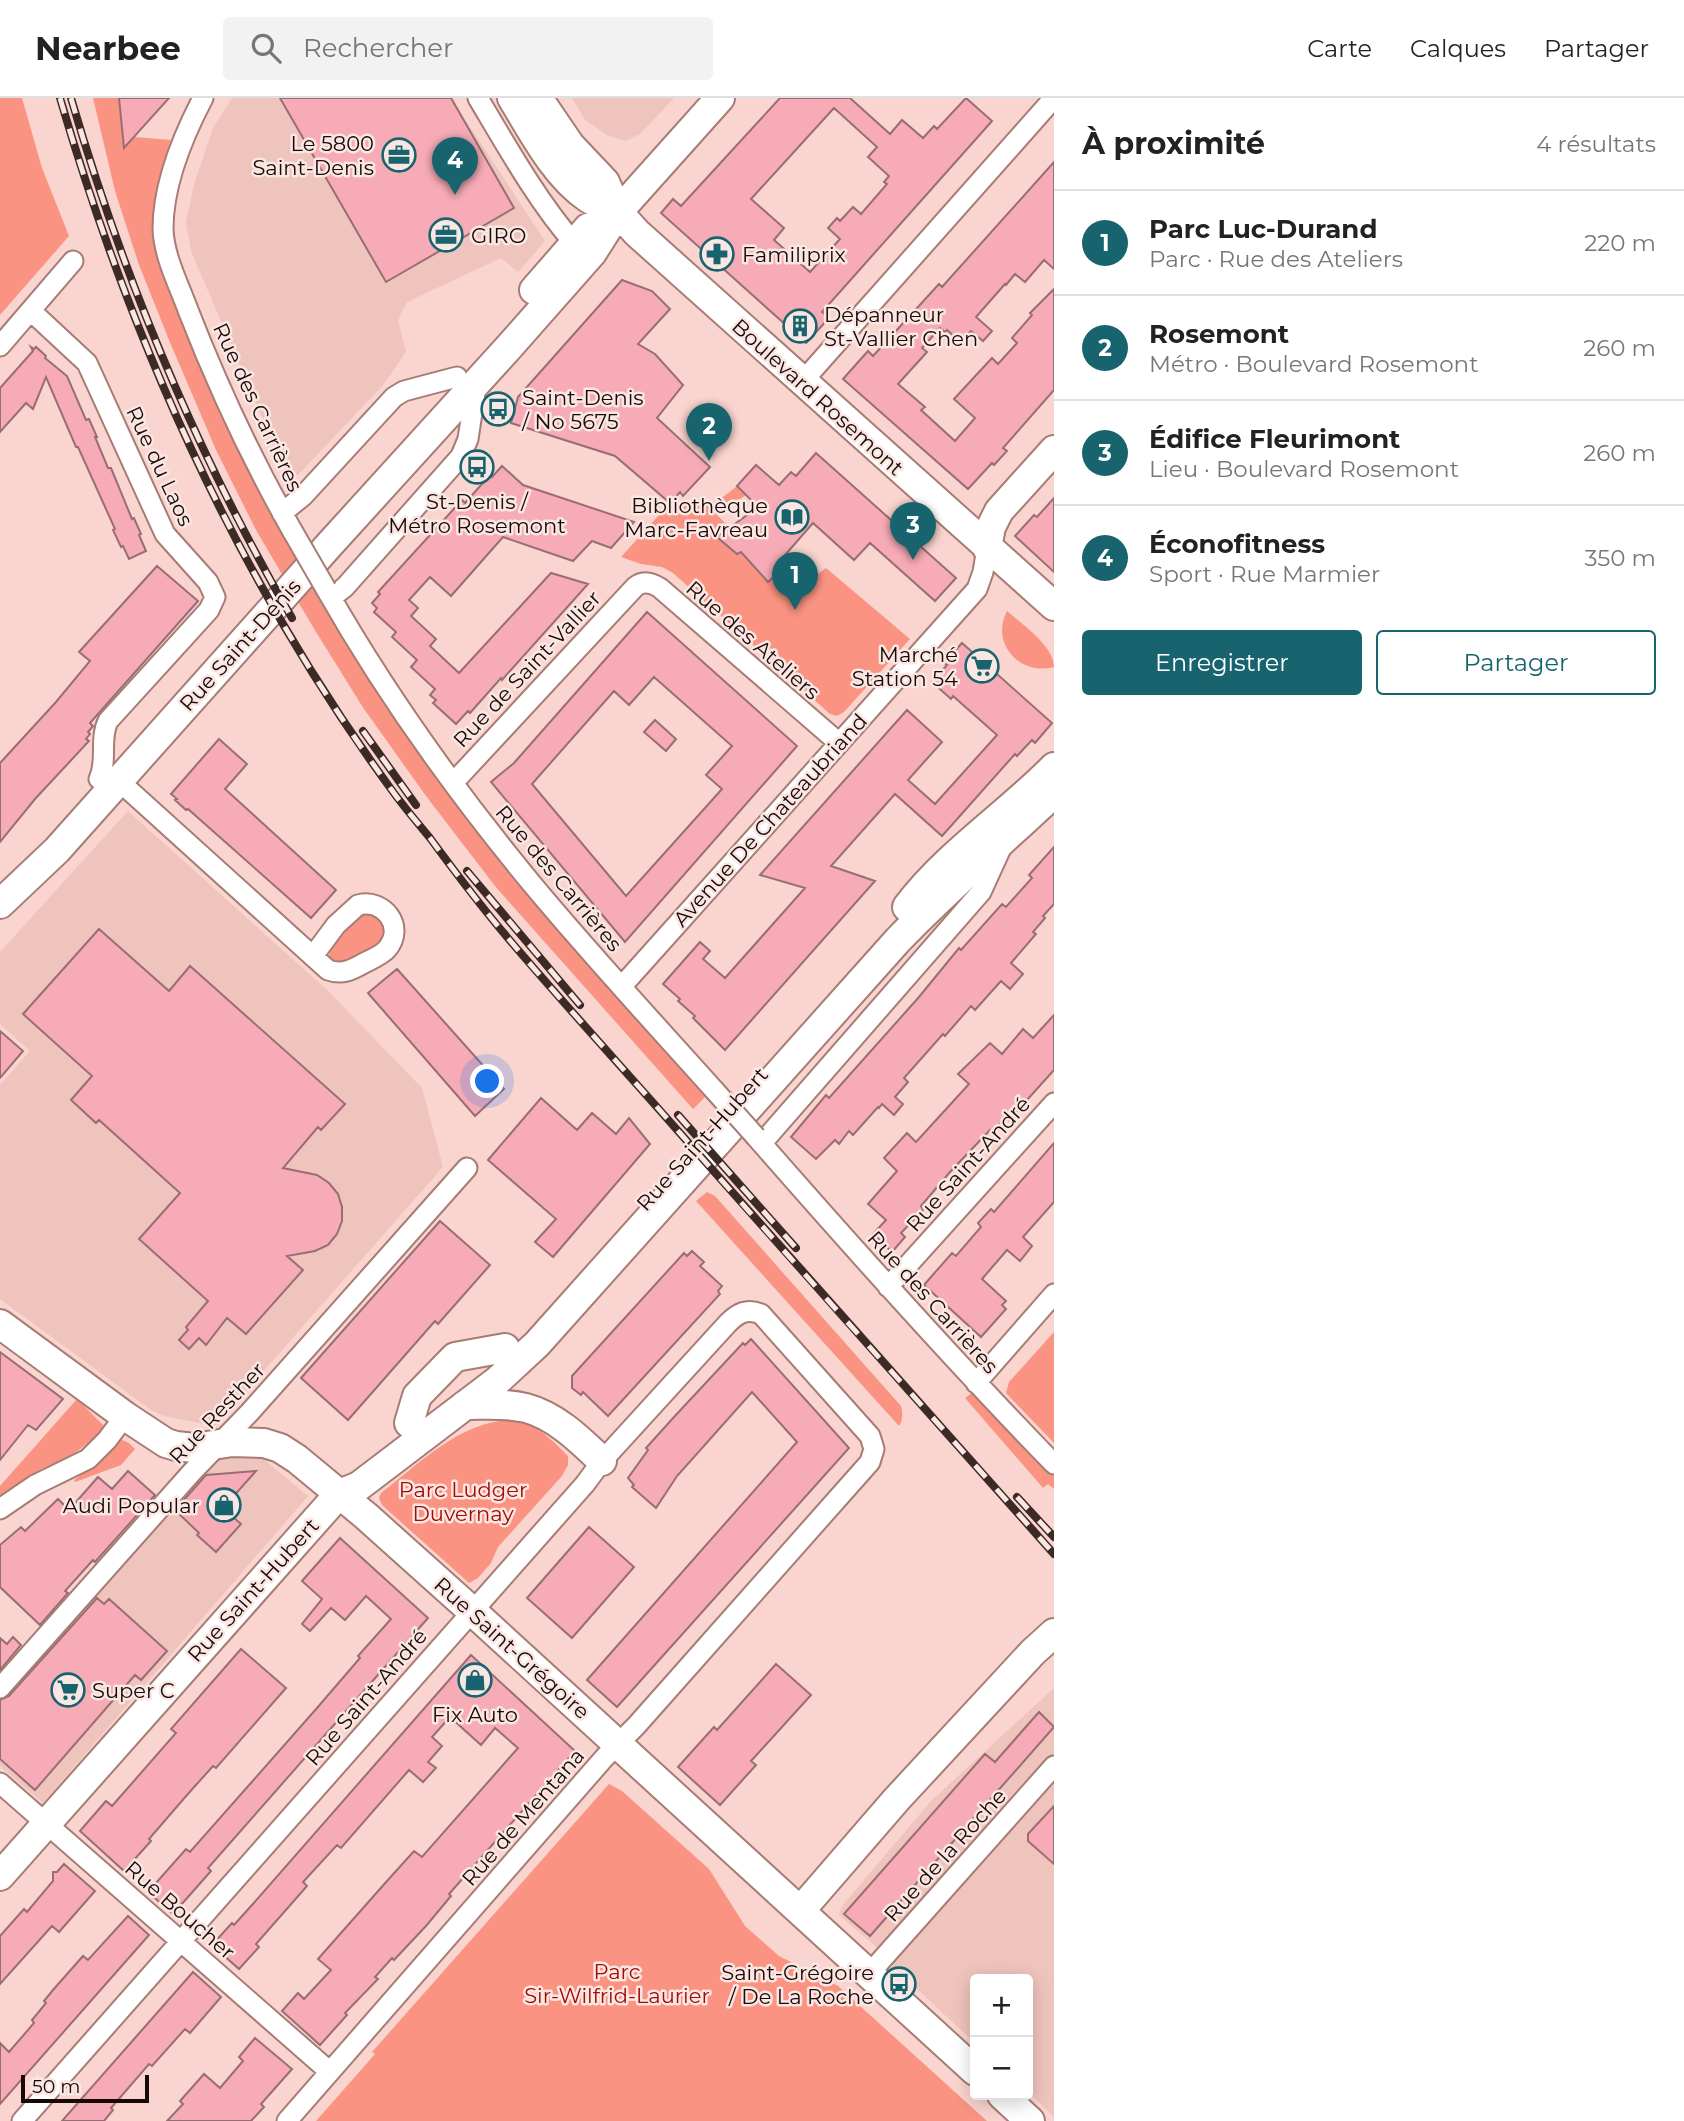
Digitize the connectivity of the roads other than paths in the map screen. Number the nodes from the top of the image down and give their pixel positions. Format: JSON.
{"nodes":[{"id":1,"x":203,"y":98,"type":"edge"},
{"id":2,"x":478,"y":98,"type":"edge"},
{"id":3,"x":512,"y":98,"type":"edge"},
{"id":4,"x":538,"y":98,"type":"edge"},
{"id":5,"x":720,"y":98,"type":"edge"},
{"id":6,"x":1054,"y":98,"type":"edge"},
{"id":7,"x":618,"y":212,"type":"junction"},
{"id":8,"x":574,"y":243,"type":"junction"},
{"id":9,"x":73,"y":261,"type":"dead end"},
{"id":10,"x":31,"y":311,"type":"junction"},
{"id":11,"x":0,"y":346,"type":"edge"},
{"id":12,"x":467,"y":379,"type":"junction"},
{"id":13,"x":802,"y":382,"type":"junction"},
{"id":14,"x":1054,"y":450,"type":"edge"},
{"id":15,"x":282,"y":513,"type":"junction"},
{"id":16,"x":987,"y":548,"type":"junction"},
{"id":17,"x":635,"y":587,"type":"joint"},
{"id":18,"x":329,"y":593,"type":"junction"},
{"id":19,"x":1054,"y":606,"type":"edge"},
{"id":20,"x":839,"y":743,"type":"junction"},
{"id":21,"x":1054,"y":767,"type":"edge"},
{"id":22,"x":109,"y":780,"type":"junction"},
{"id":23,"x":453,"y":783,"type":"junction"},
{"id":24,"x":1054,"y":793,"type":"edge"},
{"id":25,"x":1004,"y":841,"type":"junction"},
{"id":26,"x":0,"y":896,"type":"edge"},
{"id":27,"x":0,"y":904,"type":"edge"},
{"id":28,"x":313,"y":956,"type":"dead end"},
{"id":29,"x":622,"y":986,"type":"junction"},
{"id":30,"x":1054,"y":1103,"type":"edge"},
{"id":31,"x":759,"y":1140,"type":"junction"},
{"id":32,"x":467,"y":1168,"type":"dead end"},
{"id":33,"x":888,"y":1287,"type":"junction"},
{"id":34,"x":1054,"y":1294,"type":"edge"},
{"id":35,"x":750,"y":1311,"type":"joint"},
{"id":36,"x":0,"y":1324,"type":"edge"},
{"id":37,"x":976,"y":1383,"type":"junction"},
{"id":38,"x":465,"y":1405,"type":"junction"},
{"id":39,"x":125,"y":1416,"type":"junction"},
{"id":40,"x":218,"y":1444,"type":"junction"},
{"id":41,"x":603,"y":1461,"type":"junction"},
{"id":42,"x":1054,"y":1464,"type":"edge"},
{"id":43,"x":339,"y":1494,"type":"junction"},
{"id":44,"x":0,"y":1509,"type":"edge"},
{"id":45,"x":472,"y":1611,"type":"junction"},
{"id":46,"x":1054,"y":1633,"type":"edge"},
{"id":47,"x":1054,"y":1659,"type":"edge"},
{"id":48,"x":0,"y":1688,"type":"edge"},
{"id":49,"x":618,"y":1744,"type":"junction"},
{"id":50,"x":934,"y":1761,"type":"junction"},
{"id":51,"x":1054,"y":1766,"type":"edge"},
{"id":52,"x":0,"y":1783,"type":"edge"},
{"id":53,"x":46,"y":1823,"type":"junction"},
{"id":54,"x":0,"y":1876,"type":"edge"},
{"id":55,"x":800,"y":1911,"type":"junction"},
{"id":56,"x":181,"y":1942,"type":"junction"},
{"id":57,"x":869,"y":1974,"type":"junction"},
{"id":58,"x":970,"y":2066,"type":"edge"},
{"id":59,"x":330,"y":2072,"type":"junction"},
{"id":60,"x":1007,"y":2100,"type":"edge"},
{"id":61,"x":22,"y":2121,"type":"edge"},
{"id":62,"x":287,"y":2121,"type":"edge"},
{"id":63,"x":1030,"y":2121,"type":"edge"}],
"edges":[{"from":1,"to":15,"type":"street","name":"Rue des Carrières"},
{"from":2,"to":8,"type":"street"},
{"from":3,"to":7,"type":"street","name":"Boulevard Rosemont"},
{"from":4,"to":7,"type":"street","name":"Boulevard Rosemont"},
{"from":5,"to":7,"type":"street","name":"Rue Saint-Denis"},
{"from":6,"to":13,"type":"street"},
{"from":7,"to":8,"type":"street","name":"Rue Saint-Denis"},
{"from":7,"to":12,"type":"street","name":"Rue Saint-Denis"},
{"from":7,"to":13,"type":"street","name":"Boulevard Rosemont"},
{"from":8,"to":12,"type":"street","name":"Rue Saint-Denis"},
{"from":9,"to":10,"type":"street"},
{"from":10,"to":11,"type":"street"},
{"from":10,"to":22,"type":"street","name":"Rue du Laos"},
{"from":12,"to":15,"type":"street"},
{"from":12,"to":18,"type":"street","name":"Rue Saint-Denis"},
{"from":12,"to":22,"type":"street","name":"Rue Saint-Denis"},
{"from":13,"to":16,"type":"street","name":"Boulevard Rosemont"},
{"from":14,"to":16,"type":"street","name":"Avenue De Chateaubriand"},
{"from":15,"to":18,"type":"street","name":"Rue des Carrières","bridge":true},
{"from":16,"to":19,"type":"street","name":"Boulevard Rosemont"},
{"from":16,"to":20,"type":"street","name":"Avenue De Chateaubriand"},
{"from":17,"to":20,"type":"street","name":"Rue des Ateliers"},
{"from":17,"to":23,"type":"street","name":"Rue de Saint-Vallier"},
{"from":18,"to":23,"type":"street","name":"Rue des Carrières"},
{"from":20,"to":29,"type":"street","name":"Avenue De Chateaubriand"},
{"from":21,"to":43,"type":"street","name":"Rue Saint-Hubert"},
{"from":22,"to":26,"type":"street","name":"Rue Saint-Denis"},
{"from":22,"to":27,"type":"street","name":"Rue Saint-Denis"},
{"from":22,"to":28,"type":"street"},
{"from":23,"to":29,"type":"street","name":"Rue des Carrières"},
{"from":24,"to":25,"type":"street","name":"Rue Saint-Hubert"},
{"from":25,"to":31,"type":"street","name":"Rue Saint-Hubert"},
{"from":25,"to":38,"type":"street","name":"Rue Saint-Hubert"},
{"from":29,"to":31,"type":"street","name":"Rue des Carrières","bridge":true},
{"from":30,"to":33,"type":"street","name":"Rue Saint-André"},
{"from":31,"to":33,"type":"street","name":"Rue des Carrières"},
{"from":32,"to":40,"type":"street","name":"Rue Resther"},
{"from":33,"to":37,"type":"street","name":"Rue des Carrières"},
{"from":34,"to":37,"type":"street"},
{"from":35,"to":41,"type":"street","name":"Rue Saint-André"},
{"from":35,"to":49,"type":"street","name":"Rue de Mentana"},
{"from":36,"to":39,"type":"street","name":"Rue Saint-Grégoire"},
{"from":37,"to":42,"type":"street","name":"Rue des Carrières"},
{"from":38,"to":41,"type":"street"},
{"from":38,"to":43,"type":"street","name":"Rue Saint-Hubert"},
{"from":39,"to":40,"type":"street","name":"Rue Saint-Grégoire"},
{"from":39,"to":44,"type":"street"},
{"from":40,"to":43,"type":"street","name":"Rue Saint-Grégoire"},
{"from":40,"to":48,"type":"street","name":"Rue Resther"},
{"from":41,"to":45,"type":"street","name":"Rue Saint-André"},
{"from":43,"to":45,"type":"street","name":"Rue Saint-Grégoire"},
{"from":43,"to":53,"type":"street","name":"Rue Saint-Hubert"},
{"from":45,"to":49,"type":"street","name":"Rue Saint-Grégoire"},
{"from":45,"to":56,"type":"street","name":"Rue Saint-André"},
{"from":46,"to":50,"type":"street"},
{"from":47,"to":50,"type":"street"},
{"from":49,"to":55,"type":"street","name":"Rue Saint-Grégoire"},
{"from":49,"to":59,"type":"street","name":"Rue de Mentana"},
{"from":50,"to":55,"type":"street"},
{"from":51,"to":57,"type":"street","name":"Rue de la Roche"},
{"from":52,"to":53,"type":"street","name":"Rue Boucher"},
{"from":53,"to":54,"type":"street","name":"Rue Saint-Hubert"},
{"from":53,"to":56,"type":"street","name":"Rue Boucher"},
{"from":55,"to":57,"type":"street","name":"Rue Saint-Grégoire"},
{"from":56,"to":59,"type":"street","name":"Rue Boucher"},
{"from":56,"to":61,"type":"street","name":"Rue Saint-André"},
{"from":57,"to":58,"type":"street","name":"Rue Saint-Grégoire"},
{"from":59,"to":62,"type":"street","name":"Rue de Mentana"},
{"from":60,"to":63,"type":"street"}]}
